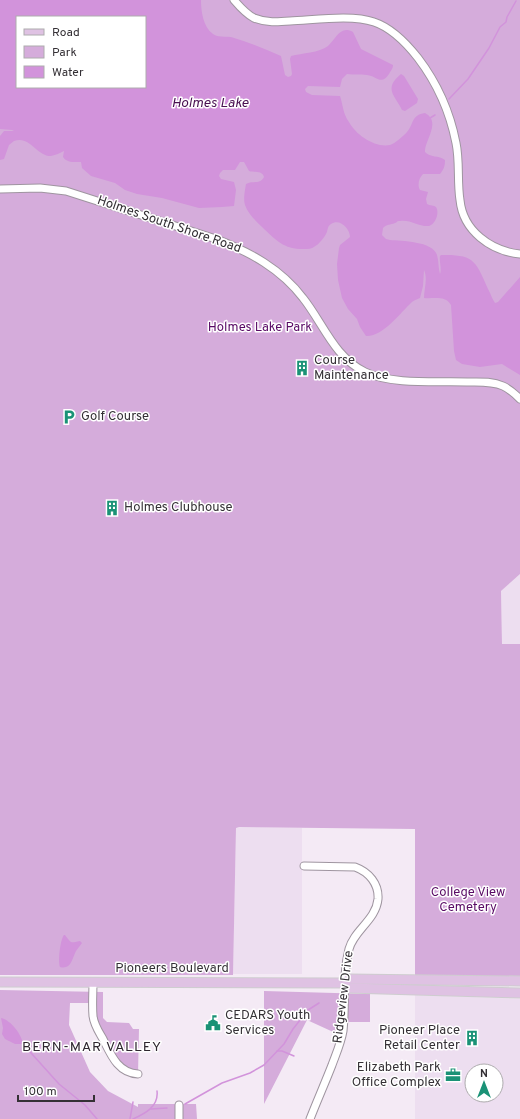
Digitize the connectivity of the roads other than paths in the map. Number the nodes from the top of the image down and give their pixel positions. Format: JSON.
{"nodes":[{"id":1,"x":234,"y":0,"type":"edge"},
{"id":2,"x":0,"y":189,"type":"edge"},
{"id":3,"x":520,"y":254,"type":"edge"},
{"id":4,"x":520,"y":399,"type":"edge"},
{"id":5,"x":304,"y":866,"type":"dead end"},
{"id":6,"x":520,"y":981,"type":"edge"},
{"id":7,"x":0,"y":982,"type":"edge"},
{"id":8,"x":93,"y":982,"type":"junction"},
{"id":9,"x":344,"y":983,"type":"junction"},
{"id":10,"x":520,"y":993,"type":"edge"},
{"id":11,"x":138,"y":1074,"type":"dead end"},
{"id":12,"x":179,"y":1105,"type":"dead end"},
{"id":13,"x":179,"y":1119,"type":"edge"},
{"id":14,"x":310,"y":1119,"type":"edge"}],
"edges":[{"from":1,"to":3,"type":"street"},
{"from":2,"to":4,"type":"street","name":"Holmes South Shore Road"},
{"from":5,"to":9,"type":"street","name":"Ridgeview Drive"},
{"from":6,"to":9,"type":"main road","name":"Pioneers Boulevard"},
{"from":7,"to":8,"type":"main road","name":"Pioneers Boulevard"},
{"from":8,"to":9,"type":"main road","name":"Pioneers Boulevard"},
{"from":8,"to":11,"type":"street"},
{"from":9,"to":10,"type":"main road","name":"Pioneers Boulevard"},
{"from":9,"to":14,"type":"street","name":"Ridgeview Drive"},
{"from":12,"to":13,"type":"street"}]}
